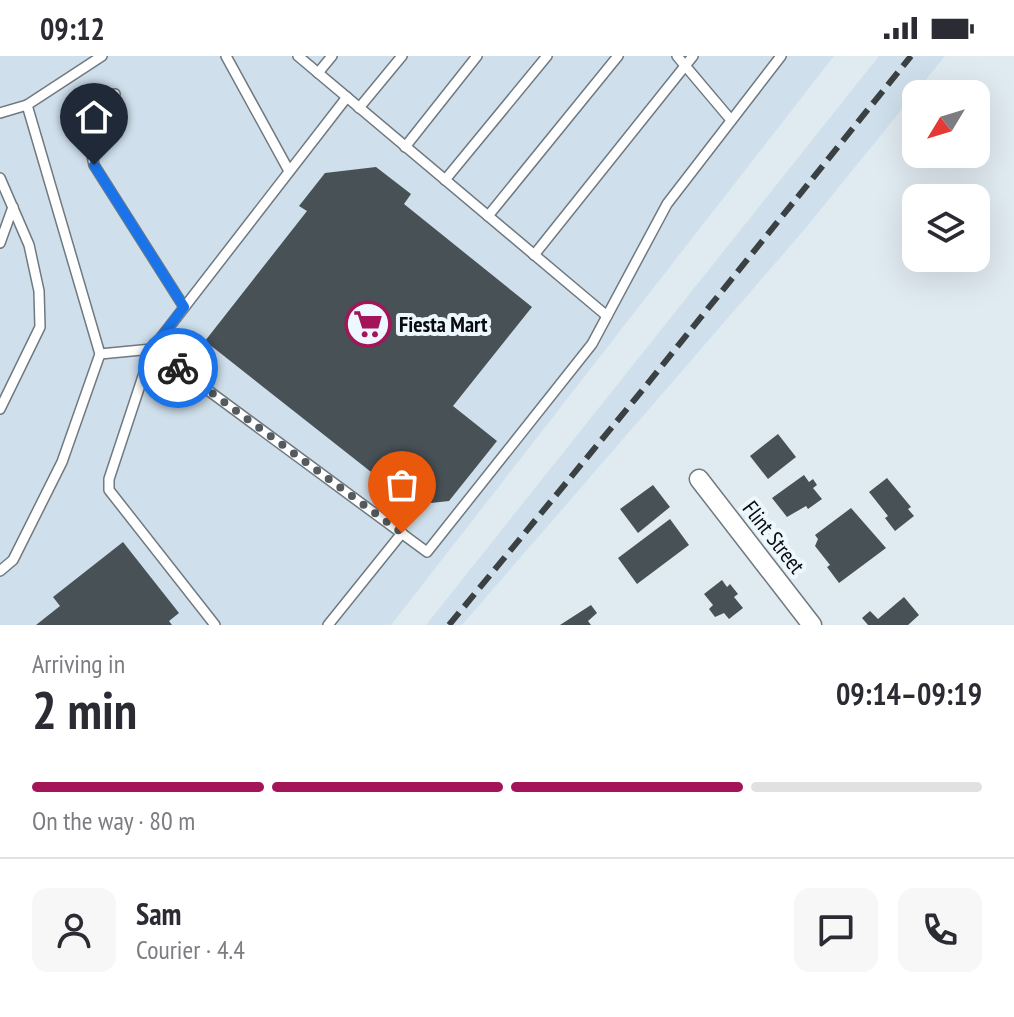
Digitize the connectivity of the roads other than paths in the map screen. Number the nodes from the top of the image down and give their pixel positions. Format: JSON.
{"nodes":[{"id":1,"x":102,"y":56,"type":"edge"},
{"id":2,"x":226,"y":56,"type":"edge"},
{"id":3,"x":298,"y":56,"type":"edge"},
{"id":4,"x":332,"y":56,"type":"edge"},
{"id":5,"x":402,"y":56,"type":"edge"},
{"id":6,"x":477,"y":56,"type":"edge"},
{"id":7,"x":547,"y":56,"type":"edge"},
{"id":8,"x":618,"y":56,"type":"edge"},
{"id":9,"x":677,"y":56,"type":"edge"},
{"id":10,"x":693,"y":56,"type":"edge"},
{"id":11,"x":781,"y":56,"type":"edge"},
{"id":12,"x":685,"y":65,"type":"junction"},
{"id":13,"x":318,"y":73,"type":"junction"},
{"id":14,"x":115,"y":94,"type":"dead end"},
{"id":15,"x":347,"y":97,"type":"junction"},
{"id":16,"x":27,"y":105,"type":"junction"},
{"id":17,"x":359,"y":108,"type":"junction"},
{"id":18,"x":0,"y":113,"type":"edge"},
{"id":19,"x":731,"y":120,"type":"junction"},
{"id":20,"x":405,"y":147,"type":"junction"},
{"id":21,"x":289,"y":171,"type":"junction"},
{"id":22,"x":0,"y":178,"type":"edge"},
{"id":23,"x":445,"y":180,"type":"junction"},
{"id":24,"x":13,"y":207,"type":"junction"},
{"id":25,"x":488,"y":216,"type":"junction"},
{"id":26,"x":0,"y":243,"type":"edge"},
{"id":27,"x":534,"y":255,"type":"junction"},
{"id":28,"x":184,"y":307,"type":"junction"},
{"id":29,"x":607,"y":316,"type":"junction"},
{"id":30,"x":152,"y":349,"type":"junction"},
{"id":31,"x":100,"y":354,"type":"junction"},
{"id":32,"x":0,"y":409,"type":"edge"},
{"id":33,"x":699,"y":479,"type":"dead end"},
{"id":34,"x":402,"y":533,"type":"junction"},
{"id":35,"x":0,"y":571,"type":"edge"},
{"id":36,"x":215,"y":625,"type":"edge"},
{"id":37,"x":328,"y":625,"type":"edge"},
{"id":38,"x":812,"y":625,"type":"edge"}],
"edges":[{"from":1,"to":16,"type":"lane"},
{"from":2,"to":21,"type":"lane"},
{"from":3,"to":13,"type":"lane"},
{"from":4,"to":13,"type":"lane"},
{"from":5,"to":17,"type":"lane"},
{"from":6,"to":20,"type":"lane"},
{"from":7,"to":23,"type":"lane"},
{"from":8,"to":25,"type":"lane"},
{"from":9,"to":12,"type":"lane"},
{"from":10,"to":12,"type":"lane"},
{"from":11,"to":19,"type":"lane"},
{"from":12,"to":19,"type":"lane"},
{"from":12,"to":27,"type":"lane"},
{"from":13,"to":15,"type":"lane"},
{"from":14,"to":28,"type":"lane"},
{"from":15,"to":17,"type":"lane"},
{"from":15,"to":21,"type":"lane"},
{"from":16,"to":18,"type":"lane"},
{"from":16,"to":31,"type":"lane"},
{"from":17,"to":20,"type":"lane"},
{"from":19,"to":29,"type":"lane"},
{"from":20,"to":23,"type":"lane"},
{"from":21,"to":28,"type":"lane"},
{"from":22,"to":24,"type":"lane"},
{"from":23,"to":25,"type":"lane"},
{"from":24,"to":26,"type":"lane"},
{"from":24,"to":32,"type":"lane"},
{"from":25,"to":27,"type":"lane"},
{"from":27,"to":29,"type":"lane"},
{"from":28,"to":30,"type":"lane"},
{"from":29,"to":34,"type":"lane"},
{"from":30,"to":31,"type":"lane"},
{"from":30,"to":34,"type":"lane"},
{"from":30,"to":36,"type":"lane"},
{"from":31,"to":35,"type":"lane"},
{"from":33,"to":38,"type":"street","name":"Flint Street"},
{"from":34,"to":37,"type":"lane"}]}
